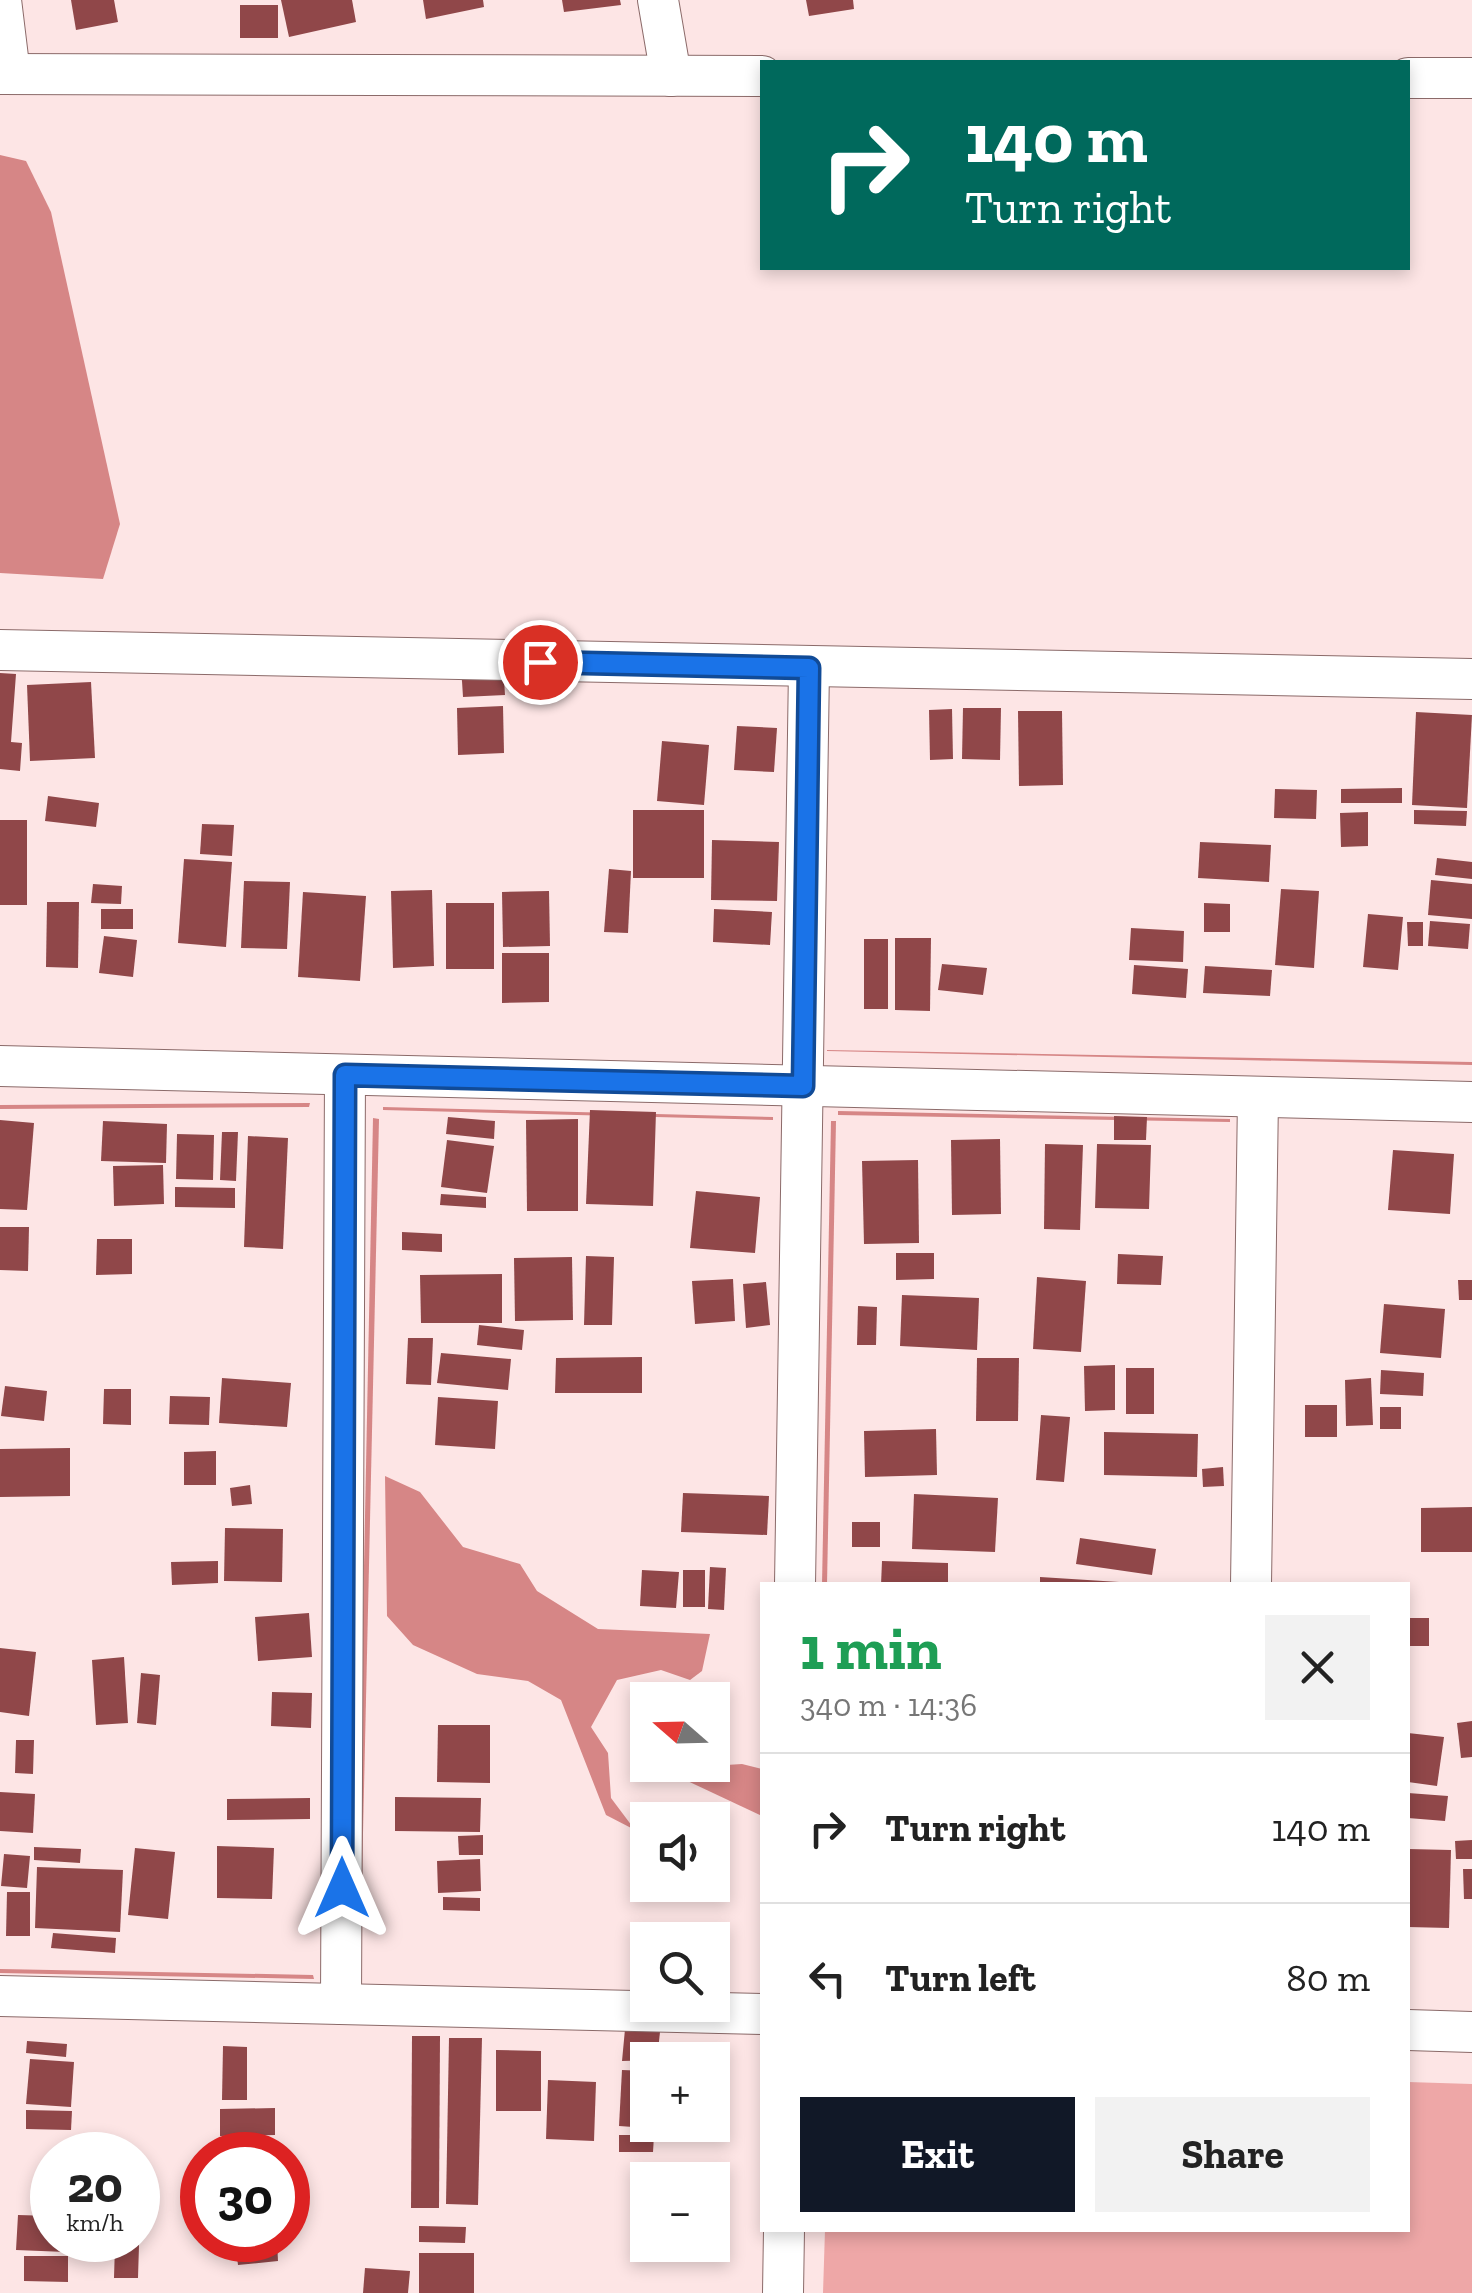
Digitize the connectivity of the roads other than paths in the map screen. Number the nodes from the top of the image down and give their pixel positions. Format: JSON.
{"nodes":[{"id":1,"x":1,"y":0,"type":"edge"},
{"id":2,"x":658,"y":0,"type":"edge"},
{"id":3,"x":5,"y":74,"type":"edge"},
{"id":4,"x":672,"y":76,"type":"junction"},
{"id":5,"x":760,"y":76,"type":"edge"},
{"id":6,"x":1410,"y":78,"type":"edge"},
{"id":7,"x":1472,"y":78,"type":"edge"},
{"id":8,"x":0,"y":650,"type":"edge"},
{"id":9,"x":809,"y":668,"type":"junction"},
{"id":10,"x":1472,"y":680,"type":"edge"},
{"id":11,"x":0,"y":1066,"type":"edge"},
{"id":12,"x":345,"y":1075,"type":"junction"},
{"id":13,"x":803,"y":1086,"type":"junction"},
{"id":14,"x":1258,"y":1097,"type":"junction"},
{"id":15,"x":1472,"y":1102,"type":"edge"},
{"id":16,"x":795,"y":1582,"type":"edge"},
{"id":17,"x":1251,"y":1582,"type":"edge"},
{"id":18,"x":0,"y":1996,"type":"edge"},
{"id":19,"x":341,"y":2004,"type":"junction"},
{"id":20,"x":760,"y":2014,"type":"edge"},
{"id":21,"x":1410,"y":2030,"type":"edge"},
{"id":22,"x":1472,"y":2032,"type":"edge"},
{"id":23,"x":784,"y":2232,"type":"edge"},
{"id":24,"x":783,"y":2293,"type":"edge"}],
"edges":[{"from":1,"to":3,"type":"street"},
{"from":2,"to":4,"type":"street"},
{"from":3,"to":4,"type":"street"},
{"from":4,"to":5,"type":"street"},
{"from":6,"to":7,"type":"street"},
{"from":8,"to":9,"type":"street"},
{"from":9,"to":10,"type":"street"},
{"from":9,"to":13,"type":"street"},
{"from":11,"to":12,"type":"street"},
{"from":12,"to":13,"type":"street"},
{"from":12,"to":19,"type":"street"},
{"from":13,"to":14,"type":"street"},
{"from":13,"to":16,"type":"street"},
{"from":14,"to":15,"type":"street"},
{"from":14,"to":17,"type":"street"},
{"from":18,"to":19,"type":"street"},
{"from":19,"to":20,"type":"street"},
{"from":21,"to":22,"type":"street"},
{"from":23,"to":24,"type":"street"}]}
